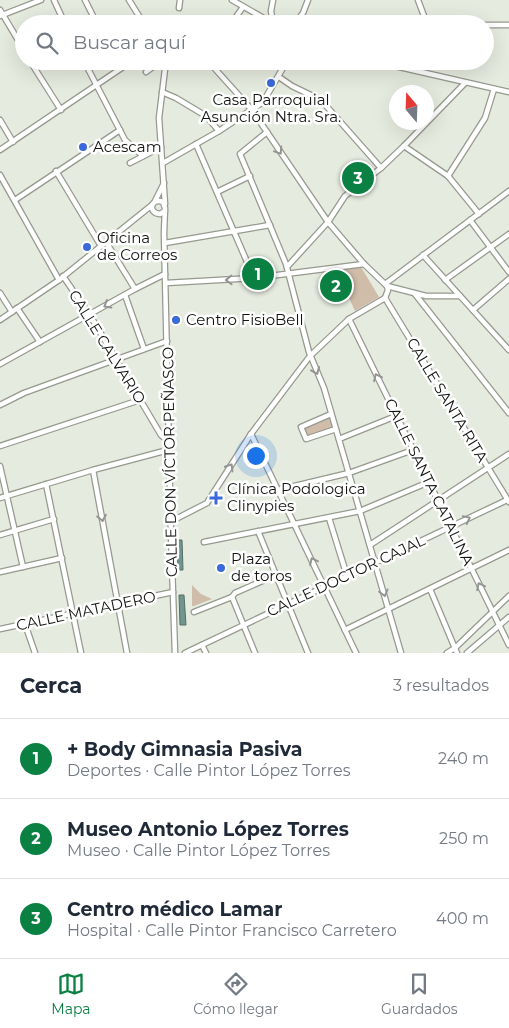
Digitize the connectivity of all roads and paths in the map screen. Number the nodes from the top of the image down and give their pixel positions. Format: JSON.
{"nodes":[{"id":1,"x":41,"y":0,"type":"edge"},
{"id":2,"x":54,"y":0,"type":"edge"},
{"id":3,"x":86,"y":0,"type":"edge"},
{"id":4,"x":129,"y":0,"type":"edge"},
{"id":5,"x":180,"y":0,"type":"edge"},
{"id":6,"x":232,"y":0,"type":"edge"},
{"id":7,"x":273,"y":0,"type":"edge"},
{"id":8,"x":308,"y":0,"type":"edge"},
{"id":9,"x":418,"y":0,"type":"edge"},
{"id":10,"x":243,"y":7,"type":"junction"},
{"id":11,"x":179,"y":8,"type":"dead end"},
{"id":12,"x":1,"y":14,"type":"edge"},
{"id":13,"x":61,"y":15,"type":"edge"},
{"id":14,"x":93,"y":15,"type":"edge"},
{"id":15,"x":138,"y":15,"type":"edge"},
{"id":16,"x":237,"y":15,"type":"edge"},
{"id":17,"x":258,"y":15,"type":"edge"},
{"id":18,"x":272,"y":15,"type":"edge"},
{"id":19,"x":302,"y":15,"type":"edge"},
{"id":20,"x":424,"y":15,"type":"edge"},
{"id":21,"x":494,"y":25,"type":"edge"},
{"id":22,"x":509,"y":25,"type":"edge"},
{"id":23,"x":15,"y":36,"type":"edge"},
{"id":24,"x":36,"y":70,"type":"edge"},
{"id":25,"x":88,"y":70,"type":"edge"},
{"id":26,"x":119,"y":70,"type":"edge"},
{"id":27,"x":149,"y":70,"type":"edge"},
{"id":28,"x":164,"y":70,"type":"edge"},
{"id":29,"x":217,"y":70,"type":"edge"},
{"id":30,"x":282,"y":70,"type":"edge"},
{"id":31,"x":411,"y":70,"type":"edge"},
{"id":32,"x":146,"y":72,"type":"dead end"},
{"id":33,"x":279,"y":77,"type":"junction"},
{"id":34,"x":465,"y":83,"type":"junction"},
{"id":35,"x":96,"y":86,"type":"junction"},
{"id":36,"x":494,"y":89,"type":"junction"},
{"id":37,"x":162,"y":92,"type":"junction"},
{"id":38,"x":509,"y":92,"type":"edge"},
{"id":39,"x":61,"y":110,"type":"junction"},
{"id":40,"x":252,"y":110,"type":"junction"},
{"id":41,"x":0,"y":120,"type":"edge"},
{"id":42,"x":120,"y":130,"type":"junction"},
{"id":43,"x":219,"y":131,"type":"junction"},
{"id":44,"x":267,"y":132,"type":"junction"},
{"id":45,"x":13,"y":142,"type":"junction"},
{"id":46,"x":196,"y":144,"type":"junction"},
{"id":47,"x":404,"y":146,"type":"junction"},
{"id":48,"x":161,"y":147,"type":"junction"},
{"id":49,"x":0,"y":150,"type":"edge"},
{"id":50,"x":143,"y":156,"type":"junction"},
{"id":51,"x":130,"y":163,"type":"dead end"},
{"id":52,"x":164,"y":163,"type":"junction"},
{"id":53,"x":381,"y":168,"type":"junction"},
{"id":54,"x":56,"y":171,"type":"junction"},
{"id":55,"x":0,"y":175,"type":"edge"},
{"id":56,"x":250,"y":176,"type":"junction"},
{"id":57,"x":448,"y":176,"type":"junction"},
{"id":58,"x":164,"y":182,"type":"junction"},
{"id":59,"x":509,"y":191,"type":"edge"},
{"id":60,"x":217,"y":192,"type":"junction"},
{"id":61,"x":15,"y":200,"type":"junction"},
{"id":62,"x":153,"y":203,"type":"junction"},
{"id":63,"x":165,"y":208,"type":"junction"},
{"id":64,"x":479,"y":214,"type":"junction"},
{"id":65,"x":470,"y":220,"type":"junction"},
{"id":66,"x":328,"y":222,"type":"junction"},
{"id":67,"x":270,"y":225,"type":"junction"},
{"id":68,"x":235,"y":232,"type":"junction"},
{"id":69,"x":509,"y":234,"type":"edge"},
{"id":70,"x":106,"y":242,"type":"junction"},
{"id":71,"x":165,"y":243,"type":"junction"},
{"id":72,"x":100,"y":246,"type":"junction"},
{"id":73,"x":491,"y":247,"type":"junction"},
{"id":74,"x":423,"y":255,"type":"junction"},
{"id":75,"x":364,"y":264,"type":"junction"},
{"id":76,"x":287,"y":267,"type":"junction"},
{"id":77,"x":509,"y":271,"type":"edge"},
{"id":78,"x":289,"y":273,"type":"junction"},
{"id":79,"x":166,"y":274,"type":"junction"},
{"id":80,"x":61,"y":278,"type":"junction"},
{"id":81,"x":254,"y":278,"type":"junction"},
{"id":82,"x":509,"y":279,"type":"edge"},
{"id":83,"x":445,"y":280,"type":"junction"},
{"id":84,"x":166,"y":283,"type":"junction"},
{"id":85,"x":386,"y":285,"type":"junction"},
{"id":86,"x":135,"y":289,"type":"junction"},
{"id":87,"x":0,"y":293,"type":"edge"},
{"id":88,"x":415,"y":294,"type":"junction"},
{"id":89,"x":125,"y":295,"type":"junction"},
{"id":90,"x":460,"y":296,"type":"junction"},
{"id":91,"x":385,"y":298,"type":"junction"},
{"id":92,"x":18,"y":308,"type":"junction"},
{"id":93,"x":473,"y":310,"type":"junction"},
{"id":94,"x":12,"y":312,"type":"junction"},
{"id":95,"x":89,"y":315,"type":"junction"},
{"id":96,"x":349,"y":319,"type":"junction"},
{"id":97,"x":0,"y":320,"type":"edge"},
{"id":98,"x":167,"y":341,"type":"junction"},
{"id":99,"x":40,"y":342,"type":"junction"},
{"id":100,"x":144,"y":349,"type":"junction"},
{"id":101,"x":509,"y":350,"type":"edge"},
{"id":102,"x":310,"y":356,"type":"junction"},
{"id":103,"x":116,"y":359,"type":"junction"},
{"id":104,"x":0,"y":364,"type":"edge"},
{"id":105,"x":140,"y":400,"type":"junction"},
{"id":106,"x":0,"y":405,"type":"edge"},
{"id":107,"x":509,"y":413,"type":"edge"},
{"id":108,"x":331,"y":414,"type":"junction"},
{"id":109,"x":396,"y":416,"type":"junction"},
{"id":110,"x":336,"y":429,"type":"junction"},
{"id":111,"x":251,"y":434,"type":"junction"},
{"id":112,"x":339,"y":439,"type":"junction"},
{"id":113,"x":168,"y":441,"type":"junction"},
{"id":114,"x":0,"y":446,"type":"edge"},
{"id":115,"x":168,"y":450,"type":"junction"},
{"id":116,"x":413,"y":450,"type":"junction"},
{"id":117,"x":509,"y":454,"type":"edge"},
{"id":118,"x":0,"y":466,"type":"edge"},
{"id":119,"x":488,"y":468,"type":"junction"},
{"id":120,"x":93,"y":470,"type":"junction"},
{"id":121,"x":349,"y":473,"type":"junction"},
{"id":122,"x":429,"y":482,"type":"junction"},
{"id":123,"x":46,"y":484,"type":"junction"},
{"id":124,"x":278,"y":490,"type":"junction"},
{"id":125,"x":7,"y":496,"type":"junction"},
{"id":126,"x":0,"y":498,"type":"edge"},
{"id":127,"x":438,"y":501,"type":"junction"},
{"id":128,"x":508,"y":501,"type":"edge"},
{"id":129,"x":360,"y":511,"type":"junction"},
{"id":130,"x":329,"y":518,"type":"junction"},
{"id":131,"x":54,"y":519,"type":"junction"},
{"id":132,"x":170,"y":522,"type":"junction"},
{"id":133,"x":295,"y":524,"type":"junction"},
{"id":134,"x":451,"y":527,"type":"junction"},
{"id":135,"x":14,"y":531,"type":"junction"},
{"id":136,"x":258,"y":532,"type":"junction"},
{"id":137,"x":0,"y":535,"type":"edge"},
{"id":138,"x":204,"y":542,"type":"dead end"},
{"id":139,"x":370,"y":545,"type":"junction"},
{"id":140,"x":509,"y":550,"type":"edge"},
{"id":141,"x":62,"y":558,"type":"junction"},
{"id":142,"x":375,"y":563,"type":"junction"},
{"id":143,"x":23,"y":566,"type":"junction"},
{"id":144,"x":471,"y":569,"type":"junction"},
{"id":145,"x":0,"y":572,"type":"edge"},
{"id":146,"x":276,"y":575,"type":"junction"},
{"id":147,"x":347,"y":576,"type":"junction"},
{"id":148,"x":325,"y":586,"type":"junction"},
{"id":149,"x":430,"y":589,"type":"junction"},
{"id":150,"x":173,"y":592,"type":"junction"},
{"id":151,"x":509,"y":596,"type":"edge"},
{"id":152,"x":232,"y":597,"type":"junction"},
{"id":153,"x":118,"y":604,"type":"junction"},
{"id":154,"x":288,"y":604,"type":"junction"},
{"id":155,"x":388,"y":609,"type":"junction"},
{"id":156,"x":194,"y":612,"type":"dead end"},
{"id":157,"x":493,"y":612,"type":"junction"},
{"id":158,"x":73,"y":613,"type":"junction"},
{"id":159,"x":509,"y":617,"type":"edge"},
{"id":160,"x":25,"y":624,"type":"junction"},
{"id":161,"x":243,"y":625,"type":"junction"},
{"id":162,"x":499,"y":625,"type":"junction"},
{"id":163,"x":0,"y":629,"type":"edge"},
{"id":164,"x":345,"y":630,"type":"junction"},
{"id":165,"x":202,"y":645,"type":"junction"},
{"id":166,"x":509,"y":645,"type":"edge"},
{"id":167,"x":456,"y":651,"type":"edge"},
{"id":168,"x":35,"y":653,"type":"edge"},
{"id":169,"x":81,"y":653,"type":"edge"},
{"id":170,"x":127,"y":653,"type":"edge"},
{"id":171,"x":175,"y":653,"type":"edge"},
{"id":172,"x":185,"y":653,"type":"edge"},
{"id":173,"x":206,"y":653,"type":"edge"},
{"id":174,"x":255,"y":653,"type":"edge"},
{"id":175,"x":308,"y":653,"type":"edge"},
{"id":176,"x":356,"y":653,"type":"edge"},
{"id":177,"x":401,"y":653,"type":"edge"},
{"id":178,"x":447,"y":653,"type":"edge"},
{"id":179,"x":467,"y":653,"type":"edge"}],
"edges":[{"from":1,"to":12,"type":"street"},
{"from":2,"to":13,"type":"street"},
{"from":3,"to":14,"type":"street"},
{"from":4,"to":15,"type":"street"},
{"from":5,"to":11,"type":"street"},
{"from":6,"to":10,"type":"street"},
{"from":7,"to":18,"type":"street"},
{"from":8,"to":19,"type":"street"},
{"from":9,"to":20,"type":"street"},
{"from":10,"to":16,"type":"street"},
{"from":10,"to":17,"type":"street"},
{"from":12,"to":23,"type":"street"},
{"from":21,"to":22,"type":"street"},
{"from":24,"to":39,"type":"street"},
{"from":25,"to":35,"type":"street"},
{"from":26,"to":35,"type":"street"},
{"from":27,"to":32,"type":"street"},
{"from":28,"to":37,"type":"street","name":"CALLE DON VÍCTOR PEÑASCO"},
{"from":29,"to":40,"type":"street"},
{"from":30,"to":33,"type":"street"},
{"from":31,"to":34,"type":"street"},
{"from":33,"to":40,"type":"street"},
{"from":33,"to":53,"type":"street"},
{"from":34,"to":36,"type":"street"},
{"from":34,"to":47,"type":"street"},
{"from":35,"to":39,"type":"street"},
{"from":35,"to":42,"type":"street"},
{"from":36,"to":38,"type":"street"},
{"from":36,"to":57,"type":"street"},
{"from":37,"to":43,"type":"street"},
{"from":37,"to":48,"type":"street","name":"CALLE DON VÍCTOR PEÑASCO"},
{"from":39,"to":45,"type":"street"},
{"from":40,"to":43,"type":"street"},
{"from":40,"to":44,"type":"street"},
{"from":41,"to":45,"type":"street"},
{"from":42,"to":50,"type":"street"},
{"from":42,"to":54,"type":"street"},
{"from":43,"to":46,"type":"street"},
{"from":44,"to":56,"type":"street"},
{"from":44,"to":66,"type":"street","one_way":true},
{"from":45,"to":49,"type":"street"},
{"from":46,"to":52,"type":"street"},
{"from":46,"to":60,"type":"street"},
{"from":47,"to":53,"type":"street"},
{"from":47,"to":57,"type":"street"},
{"from":48,"to":50,"type":"street"},
{"from":48,"to":52,"type":"street","name":"CALLE DON VÍCTOR PEÑASCO"},
{"from":50,"to":51,"type":"street"},
{"from":52,"to":58,"type":"street","name":"CALLE DON VÍCTOR PEÑASCO"},
{"from":53,"to":66,"type":"street"},
{"from":54,"to":61,"type":"street"},
{"from":54,"to":72,"type":"street"},
{"from":55,"to":61,"type":"street","name":"CALLE CALVARIO"},
{"from":56,"to":60,"type":"street"},
{"from":56,"to":67,"type":"street"},
{"from":57,"to":64,"type":"street"},
{"from":58,"to":62,"type":"street"},
{"from":58,"to":63,"type":"street","name":"CALLE DON VÍCTOR PEÑASCO"},
{"from":59,"to":64,"type":"street"},
{"from":60,"to":68,"type":"street"},
{"from":61,"to":80,"type":"street","name":"CALLE CALVARIO"},
{"from":62,"to":63,"type":"street"},
{"from":62,"to":63,"type":"street"},
{"from":62,"to":70,"type":"street"},
{"from":63,"to":71,"type":"street","name":"CALLE DON VÍCTOR PEÑASCO"},
{"from":64,"to":65,"type":"street"},
{"from":65,"to":73,"type":"street"},
{"from":65,"to":74,"type":"street"},
{"from":66,"to":75,"type":"street"},
{"from":66,"to":76,"type":"street"},
{"from":67,"to":68,"type":"street"},
{"from":67,"to":76,"type":"street"},
{"from":68,"to":71,"type":"street"},
{"from":68,"to":81,"type":"street"},
{"from":69,"to":73,"type":"street"},
{"from":70,"to":72,"type":"street"},
{"from":70,"to":86,"type":"street"},
{"from":71,"to":79,"type":"street","name":"CALLE DON VÍCTOR PEÑASCO"},
{"from":72,"to":80,"type":"street"},
{"from":73,"to":77,"type":"street"},
{"from":73,"to":83,"type":"street"},
{"from":74,"to":83,"type":"street"},
{"from":74,"to":85,"type":"street"},
{"from":75,"to":78,"type":"street"},
{"from":75,"to":85,"type":"street"},
{"from":76,"to":78,"type":"street"},
{"from":78,"to":81,"type":"street"},
{"from":78,"to":102,"type":"street"},
{"from":79,"to":84,"type":"street","name":"CALLE DON VÍCTOR PEÑASCO"},
{"from":79,"to":86,"type":"street"},
{"from":80,"to":92,"type":"street"},
{"from":80,"to":95,"type":"street","name":"CALLE CALVARIO"},
{"from":81,"to":84,"type":"street","one_way":true},
{"from":82,"to":93,"type":"street"},
{"from":83,"to":90,"type":"street"},
{"from":84,"to":98,"type":"street","name":"CALLE DON VÍCTOR PEÑASCO"},
{"from":85,"to":88,"type":"street"},
{"from":85,"to":91,"type":"street"},
{"from":86,"to":89,"type":"street"},
{"from":87,"to":94,"type":"street"},
{"from":88,"to":90,"type":"street"},
{"from":88,"to":107,"type":"street"},
{"from":89,"to":95,"type":"street","one_way":true},
{"from":89,"to":100,"type":"street"},
{"from":90,"to":93,"type":"street"},
{"from":91,"to":96,"type":"street"},
{"from":91,"to":119,"type":"street","name":"CALLE SANTA RITA"},
{"from":92,"to":94,"type":"street"},
{"from":92,"to":99,"type":"street"},
{"from":93,"to":101,"type":"street"},
{"from":94,"to":97,"type":"street"},
{"from":95,"to":99,"type":"street"},
{"from":95,"to":103,"type":"street","name":"CALLE CALVARIO"},
{"from":96,"to":102,"type":"street"},
{"from":109,"to":96,"type":"street","name":"CALLE SANTA CATALINA","one_way":true},
{"from":98,"to":100,"type":"street"},
{"from":98,"to":113,"type":"street","name":"CALLE DON VÍCTOR PEÑASCO"},
{"from":99,"to":104,"type":"street"},
{"from":100,"to":103,"type":"street"},
{"from":102,"to":108,"type":"street","one_way":true},
{"from":102,"to":111,"type":"street"},
{"from":103,"to":105,"type":"street","name":"CALLE CALVARIO"},
{"from":103,"to":106,"type":"street"},
{"from":105,"to":113,"type":"street","name":"CALLE CALVARIO"},
{"from":105,"to":114,"type":"street"},
{"from":108,"to":110,"type":"street"},
{"from":108,"to":110,"type":"street"},
{"from":109,"to":112,"type":"street"},
{"from":109,"to":116,"type":"street","name":"CALLE SANTA CATALINA"},
{"from":110,"to":112,"type":"street"},
{"from":111,"to":124,"type":"street"},
{"from":132,"to":111,"type":"street","one_way":true},
{"from":112,"to":121,"type":"street"},
{"from":113,"to":115,"type":"street","name":"CALLE DON VÍCTOR PEÑASCO"},
{"from":115,"to":120,"type":"street"},
{"from":115,"to":132,"type":"street","name":"CALLE DON VÍCTOR PEÑASCO"},
{"from":116,"to":121,"type":"street"},
{"from":116,"to":122,"type":"street","name":"CALLE SANTA CATALINA"},
{"from":117,"to":119,"type":"street"},
{"from":118,"to":125,"type":"street"},
{"from":119,"to":127,"type":"street"},
{"from":119,"to":128,"type":"street","name":"CALLE SANTA RITA"},
{"from":120,"to":123,"type":"street"},
{"from":120,"to":153,"type":"street","one_way":true},
{"from":121,"to":124,"type":"street"},
{"from":121,"to":129,"type":"street"},
{"from":122,"to":127,"type":"street","name":"CALLE SANTA CATALINA"},
{"from":122,"to":129,"type":"street"},
{"from":123,"to":125,"type":"street"},
{"from":123,"to":131,"type":"street"},
{"from":124,"to":133,"type":"street"},
{"from":125,"to":126,"type":"street"},
{"from":125,"to":135,"type":"street"},
{"from":127,"to":134,"type":"street","name":"CALLE SANTA CATALINA"},
{"from":127,"to":139,"type":"street"},
{"from":134,"to":128,"type":"street","name":"CALLE DOCTOR CAJAL","one_way":true},
{"from":129,"to":130,"type":"street"},
{"from":129,"to":139,"type":"street"},
{"from":130,"to":133,"type":"street"},
{"from":130,"to":147,"type":"street"},
{"from":131,"to":135,"type":"street"},
{"from":131,"to":141,"type":"street"},
{"from":132,"to":150,"type":"street","name":"CALLE DON VÍCTOR PEÑASCO"},
{"from":133,"to":136,"type":"street"},
{"from":148,"to":133,"type":"street","one_way":true},
{"from":134,"to":142,"type":"street","name":"CALLE DOCTOR CAJAL"},
{"from":134,"to":144,"type":"street","name":"CALLE SANTA CATALINA"},
{"from":135,"to":137,"type":"street"},
{"from":135,"to":143,"type":"street"},
{"from":136,"to":138,"type":"street"},
{"from":136,"to":146,"type":"street"},
{"from":139,"to":142,"type":"street"},
{"from":140,"to":144,"type":"street"},
{"from":141,"to":143,"type":"street"},
{"from":141,"to":158,"type":"street"},
{"from":142,"to":147,"type":"street","name":"CALLE DOCTOR CAJAL"},
{"from":142,"to":155,"type":"street","one_way":true},
{"from":143,"to":145,"type":"street"},
{"from":144,"to":149,"type":"street"},
{"from":157,"to":144,"type":"street","name":"CALLE SANTA CATALINA","one_way":true},
{"from":146,"to":152,"type":"street"},
{"from":146,"to":154,"type":"street"},
{"from":147,"to":148,"type":"street","name":"CALLE DOCTOR CAJAL"},
{"from":148,"to":154,"type":"street","name":"CALLE DOCTOR CAJAL"},
{"from":148,"to":164,"type":"street"},
{"from":149,"to":155,"type":"street"},
{"from":149,"to":167,"type":"street"},
{"from":150,"to":153,"type":"street","name":"CALLE MATADERO"},
{"from":150,"to":171,"type":"street","name":"CALLE DON VÍCTOR PEÑASCO"},
{"from":151,"to":157,"type":"street"},
{"from":152,"to":156,"type":"street"},
{"from":152,"to":161,"type":"street"},
{"from":153,"to":158,"type":"street","name":"CALLE MATADERO"},
{"from":153,"to":170,"type":"street"},
{"from":154,"to":161,"type":"street","name":"CALLE DOCTOR CAJAL"},
{"from":154,"to":175,"type":"street"},
{"from":155,"to":164,"type":"street"},
{"from":155,"to":177,"type":"street"},
{"from":157,"to":162,"type":"street","name":"CALLE SANTA CATALINA"},
{"from":157,"to":167,"type":"street"},
{"from":158,"to":160,"type":"street","name":"CALLE MATADERO"},
{"from":158,"to":169,"type":"street"},
{"from":159,"to":162,"type":"street"},
{"from":160,"to":163,"type":"street","name":"CALLE MATADERO"},
{"from":160,"to":168,"type":"street"},
{"from":161,"to":165,"type":"street","name":"CALLE DOCTOR CAJAL"},
{"from":161,"to":174,"type":"street"},
{"from":162,"to":166,"type":"street","name":"CALLE SANTA CATALINA"},
{"from":162,"to":179,"type":"street"},
{"from":164,"to":176,"type":"street"},
{"from":165,"to":172,"type":"street","name":"CALLE DOCTOR CAJAL"},
{"from":165,"to":173,"type":"street"},
{"from":167,"to":178,"type":"street"}]}
